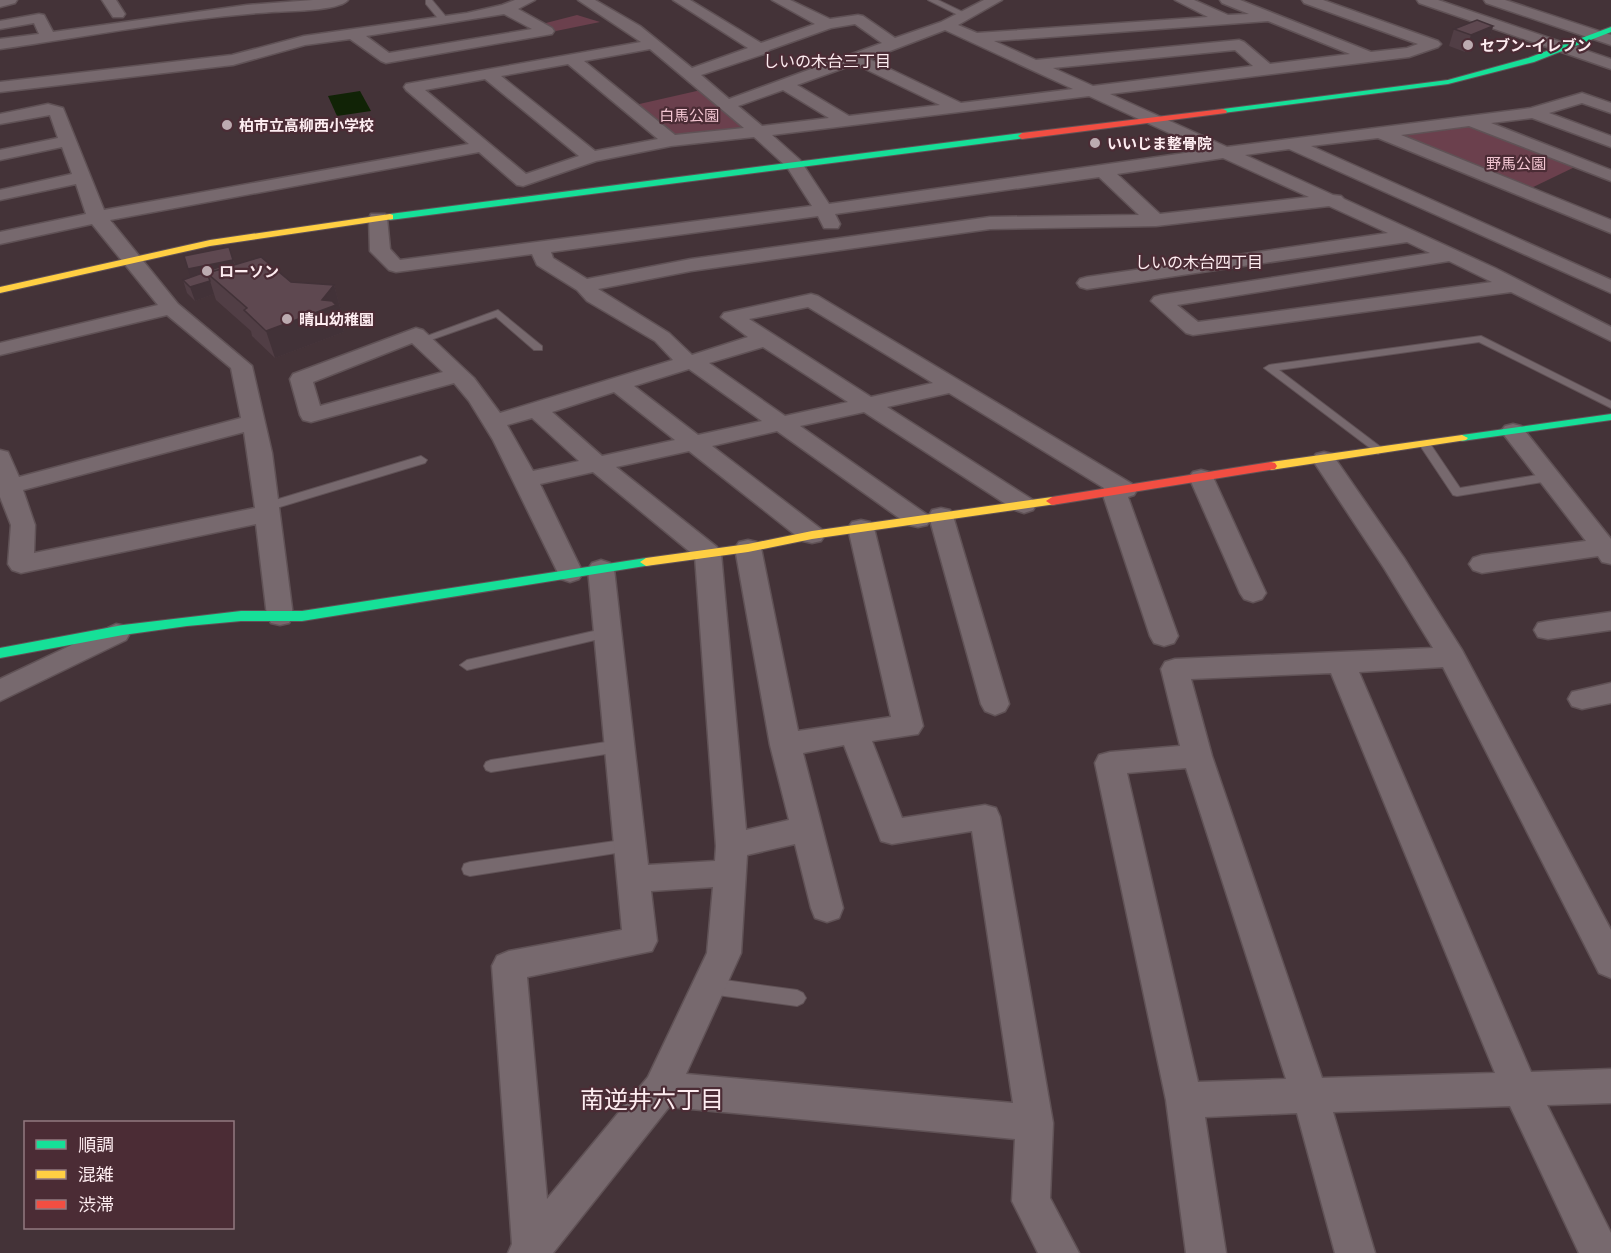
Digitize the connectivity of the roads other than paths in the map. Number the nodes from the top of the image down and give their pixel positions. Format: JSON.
{"nodes":[{"id":1,"x":10,"y":0,"type":"edge"},
{"id":2,"x":109,"y":0,"type":"edge"},
{"id":3,"x":341,"y":0,"type":"edge"},
{"id":4,"x":464,"y":0,"type":"edge"},
{"id":5,"x":528,"y":0,"type":"edge"},
{"id":6,"x":585,"y":0,"type":"edge"},
{"id":7,"x":680,"y":0,"type":"edge"},
{"id":8,"x":779,"y":0,"type":"edge"},
{"id":9,"x":932,"y":0,"type":"edge"},
{"id":10,"x":992,"y":0,"type":"edge"},
{"id":11,"x":1182,"y":0,"type":"edge"},
{"id":12,"x":1227,"y":0,"type":"edge"},
{"id":13,"x":1309,"y":0,"type":"edge"},
{"id":14,"x":1424,"y":0,"type":"edge"},
{"id":15,"x":1491,"y":0,"type":"edge"},
{"id":16,"x":429,"y":2,"type":"dead end"},
{"id":17,"x":0,"y":3,"type":"edge"},
{"id":18,"x":506,"y":9,"type":"junction"},
{"id":19,"x":136,"y":11,"type":"dead end"},
{"id":20,"x":118,"y":14,"type":"junction"},
{"id":21,"x":476,"y":15,"type":"junction"},
{"id":22,"x":964,"y":15,"type":"junction"},
{"id":23,"x":1268,"y":17,"type":"junction"},
{"id":24,"x":444,"y":20,"type":"junction"},
{"id":25,"x":1226,"y":20,"type":"junction"},
{"id":26,"x":828,"y":24,"type":"junction"},
{"id":27,"x":0,"y":25,"type":"edge"},
{"id":28,"x":946,"y":25,"type":"junction"},
{"id":29,"x":1611,"y":28,"type":"edge"},
{"id":30,"x":99,"y":29,"type":"junction"},
{"id":31,"x":352,"y":33,"type":"junction"},
{"id":32,"x":1596,"y":35,"type":"junction"},
{"id":33,"x":47,"y":36,"type":"junction"},
{"id":34,"x":974,"y":38,"type":"junction"},
{"id":35,"x":1611,"y":40,"type":"edge"},
{"id":36,"x":0,"y":44,"type":"edge"},
{"id":37,"x":654,"y":44,"type":"junction"},
{"id":38,"x":893,"y":44,"type":"junction"},
{"id":39,"x":1564,"y":48,"type":"junction"},
{"id":40,"x":762,"y":50,"type":"junction"},
{"id":41,"x":1369,"y":57,"type":"junction"},
{"id":42,"x":855,"y":58,"type":"junction"},
{"id":43,"x":572,"y":59,"type":"junction"},
{"id":44,"x":1611,"y":64,"type":"edge"},
{"id":45,"x":1032,"y":65,"type":"junction"},
{"id":46,"x":1266,"y":69,"type":"junction"},
{"id":47,"x":0,"y":72,"type":"edge"},
{"id":48,"x":489,"y":74,"type":"junction"},
{"id":49,"x":690,"y":74,"type":"junction"},
{"id":50,"x":29,"y":82,"type":"junction"},
{"id":51,"x":785,"y":84,"type":"junction"},
{"id":52,"x":0,"y":87,"type":"edge"},
{"id":53,"x":1091,"y":92,"type":"junction"},
{"id":54,"x":727,"y":105,"type":"junction"},
{"id":55,"x":960,"y":108,"type":"junction"},
{"id":56,"x":1611,"y":108,"type":"edge"},
{"id":57,"x":1533,"y":113,"type":"junction"},
{"id":58,"x":0,"y":119,"type":"edge"},
{"id":59,"x":844,"y":120,"type":"junction"},
{"id":60,"x":1152,"y":120,"type":"junction"},
{"id":61,"x":1469,"y":121,"type":"junction"},
{"id":62,"x":758,"y":131,"type":"junction"},
{"id":63,"x":1380,"y":132,"type":"junction"},
{"id":64,"x":66,"y":141,"type":"junction"},
{"id":65,"x":671,"y":141,"type":"junction"},
{"id":66,"x":1611,"y":142,"type":"edge"},
{"id":67,"x":1291,"y":143,"type":"junction"},
{"id":68,"x":480,"y":147,"type":"junction"},
{"id":69,"x":1226,"y":152,"type":"junction"},
{"id":70,"x":0,"y":155,"type":"edge"},
{"id":71,"x":591,"y":156,"type":"junction"},
{"id":72,"x":794,"y":164,"type":"junction"},
{"id":73,"x":1103,"y":171,"type":"junction"},
{"id":74,"x":1611,"y":176,"type":"edge"},
{"id":75,"x":81,"y":178,"type":"junction"},
{"id":76,"x":0,"y":195,"type":"edge"},
{"id":77,"x":1335,"y":200,"type":"junction"},
{"id":78,"x":824,"y":210,"type":"junction"},
{"id":79,"x":97,"y":217,"type":"junction"},
{"id":80,"x":378,"y":218,"type":"junction"},
{"id":81,"x":1156,"y":220,"type":"junction"},
{"id":82,"x":1611,"y":227,"type":"edge"},
{"id":83,"x":1409,"y":236,"type":"junction"},
{"id":84,"x":0,"y":238,"type":"edge"},
{"id":85,"x":843,"y":243,"type":"junction"},
{"id":86,"x":540,"y":248,"type":"junction"},
{"id":87,"x":1452,"y":255,"type":"junction"},
{"id":88,"x":133,"y":260,"type":"junction"},
{"id":89,"x":1173,"y":271,"type":"junction"},
{"id":90,"x":1087,"y":283,"type":"dead end"},
{"id":91,"x":1515,"y":285,"type":"junction"},
{"id":92,"x":584,"y":286,"type":"junction"},
{"id":93,"x":1611,"y":287,"type":"edge"},
{"id":94,"x":0,"y":291,"type":"edge"},
{"id":95,"x":1197,"y":295,"type":"junction"},
{"id":96,"x":171,"y":308,"type":"junction"},
{"id":97,"x":1611,"y":335,"type":"edge"},
{"id":98,"x":765,"y":339,"type":"junction"},
{"id":99,"x":421,"y":340,"type":"junction"},
{"id":100,"x":538,"y":348,"type":"dead end"},
{"id":101,"x":0,"y":349,"type":"edge"},
{"id":102,"x":689,"y":362,"type":"junction"},
{"id":103,"x":457,"y":375,"type":"junction"},
{"id":104,"x":616,"y":383,"type":"junction"},
{"id":105,"x":951,"y":386,"type":"junction"},
{"id":106,"x":869,"y":405,"type":"junction"},
{"id":107,"x":1611,"y":405,"type":"edge"},
{"id":108,"x":534,"y":408,"type":"junction"},
{"id":109,"x":1611,"y":417,"type":"edge"},
{"id":110,"x":254,"y":422,"type":"junction"},
{"id":111,"x":494,"y":422,"type":"junction"},
{"id":112,"x":781,"y":424,"type":"junction"},
{"id":113,"x":1513,"y":431,"type":"junction"},
{"id":114,"x":692,"y":444,"type":"junction"},
{"id":115,"x":1425,"y":444,"type":"junction"},
{"id":116,"x":1378,"y":450,"type":"junction"},
{"id":117,"x":0,"y":457,"type":"edge"},
{"id":118,"x":1324,"y":459,"type":"junction"},
{"id":119,"x":421,"y":460,"type":"dead end"},
{"id":120,"x":597,"y":464,"type":"junction"},
{"id":121,"x":1201,"y":477,"type":"junction"},
{"id":122,"x":1549,"y":477,"type":"junction"},
{"id":123,"x":525,"y":480,"type":"junction"},
{"id":124,"x":5,"y":488,"type":"edge"},
{"id":125,"x":1119,"y":491,"type":"junction"},
{"id":126,"x":1024,"y":505,"type":"junction"},
{"id":127,"x":266,"y":511,"type":"junction"},
{"id":128,"x":930,"y":517,"type":"junction"},
{"id":129,"x":861,"y":528,"type":"junction"},
{"id":130,"x":812,"y":535,"type":"junction"},
{"id":131,"x":748,"y":548,"type":"junction"},
{"id":132,"x":1607,"y":551,"type":"edge"},
{"id":133,"x":708,"y":554,"type":"junction"},
{"id":134,"x":1482,"y":564,"type":"dead end"},
{"id":135,"x":586,"y":571,"type":"junction"},
{"id":136,"x":1253,"y":593,"type":"dead end"},
{"id":137,"x":280,"y":616,"type":"junction"},
{"id":138,"x":1611,"y":621,"type":"edge"},
{"id":139,"x":123,"y":630,"type":"junction"},
{"id":140,"x":1548,"y":630,"type":"dead end"},
{"id":141,"x":608,"y":633,"type":"junction"},
{"id":142,"x":1164,"y":636,"type":"dead end"},
{"id":143,"x":0,"y":653,"type":"edge"},
{"id":144,"x":1452,"y":657,"type":"junction"},
{"id":145,"x":1341,"y":663,"type":"junction"},
{"id":146,"x":467,"y":665,"type":"dead end"},
{"id":147,"x":0,"y":691,"type":"edge"},
{"id":148,"x":1611,"y":693,"type":"edge"},
{"id":149,"x":1582,"y":699,"type":"dead end"},
{"id":150,"x":995,"y":705,"type":"dead end"},
{"id":151,"x":854,"y":732,"type":"junction"},
{"id":152,"x":785,"y":745,"type":"junction"},
{"id":153,"x":619,"y":746,"type":"junction"},
{"id":154,"x":1197,"y":756,"type":"junction"},
{"id":155,"x":491,"y":766,"type":"dead end"},
{"id":156,"x":806,"y":829,"type":"junction"},
{"id":157,"x":629,"y":845,"type":"junction"},
{"id":158,"x":731,"y":859,"type":"junction"},
{"id":159,"x":470,"y":869,"type":"dead end"},
{"id":160,"x":634,"y":879,"type":"junction"},
{"id":161,"x":827,"y":908,"type":"dead end"},
{"id":162,"x":1611,"y":963,"type":"edge"},
{"id":163,"x":710,"y":986,"type":"junction"},
{"id":164,"x":797,"y":998,"type":"dead end"},
{"id":165,"x":1611,"y":1086,"type":"edge"},
{"id":166,"x":661,"y":1089,"type":"junction"},
{"id":167,"x":1520,"y":1089,"type":"junction"},
{"id":168,"x":1310,"y":1096,"type":"junction"},
{"id":169,"x":1184,"y":1100,"type":"junction"},
{"id":170,"x":1034,"y":1123,"type":"junction"},
{"id":171,"x":530,"y":1250,"type":"edge"},
{"id":172,"x":1059,"y":1253,"type":"edge"},
{"id":173,"x":1206,"y":1253,"type":"edge"},
{"id":174,"x":1355,"y":1253,"type":"edge"},
{"id":175,"x":1600,"y":1253,"type":"edge"}],
"edges":[{"from":1,"to":17,"type":"street"},
{"from":2,"to":20,"type":"street"},
{"from":3,"to":30,"type":"street"},
{"from":4,"to":21,"type":"street"},
{"from":5,"to":18,"type":"street"},
{"from":6,"to":37,"type":"street"},
{"from":7,"to":40,"type":"street"},
{"from":8,"to":26,"type":"street"},
{"from":9,"to":22,"type":"lane"},
{"from":10,"to":22,"type":"street"},
{"from":11,"to":25,"type":"street"},
{"from":12,"to":23,"type":"street"},
{"from":13,"to":41,"type":"street"},
{"from":14,"to":39,"type":"street"},
{"from":15,"to":32,"type":"street"},
{"from":16,"to":24,"type":"lane"},
{"from":18,"to":21,"type":"street"},
{"from":18,"to":31,"type":"street"},
{"from":19,"to":20,"type":"street"},
{"from":20,"to":30,"type":"street"},
{"from":21,"to":24,"type":"street"},
{"from":22,"to":28,"type":"street"},
{"from":23,"to":25,"type":"street"},
{"from":23,"to":41,"type":"street"},
{"from":24,"to":31,"type":"street"},
{"from":25,"to":34,"type":"street"},
{"from":26,"to":38,"type":"street"},
{"from":26,"to":40,"type":"street"},
{"from":27,"to":33,"type":"street"},
{"from":28,"to":34,"type":"street"},
{"from":28,"to":38,"type":"street"},
{"from":29,"to":32,"type":"street"},
{"from":30,"to":33,"type":"street"},
{"from":31,"to":50,"type":"street"},
{"from":32,"to":35,"type":"street"},
{"from":32,"to":39,"type":"street"},
{"from":33,"to":36,"type":"street"},
{"from":34,"to":45,"type":"street"},
{"from":37,"to":43,"type":"street"},
{"from":37,"to":49,"type":"street"},
{"from":38,"to":42,"type":"street"},
{"from":39,"to":44,"type":"street"},
{"from":39,"to":60,"type":"street"},
{"from":40,"to":49,"type":"street"},
{"from":41,"to":46,"type":"street"},
{"from":42,"to":51,"type":"street"},
{"from":42,"to":55,"type":"street"},
{"from":43,"to":48,"type":"street"},
{"from":43,"to":65,"type":"street"},
{"from":45,"to":46,"type":"street"},
{"from":45,"to":53,"type":"street"},
{"from":46,"to":53,"type":"street"},
{"from":47,"to":50,"type":"street"},
{"from":48,"to":68,"type":"street"},
{"from":48,"to":71,"type":"street"},
{"from":49,"to":54,"type":"street"},
{"from":50,"to":52,"type":"street"},
{"from":51,"to":54,"type":"street"},
{"from":51,"to":59,"type":"street"},
{"from":53,"to":55,"type":"street"},
{"from":53,"to":60,"type":"street"},
{"from":54,"to":62,"type":"street"},
{"from":55,"to":59,"type":"street"},
{"from":56,"to":57,"type":"street"},
{"from":57,"to":61,"type":"street"},
{"from":57,"to":66,"type":"street"},
{"from":58,"to":64,"type":"street"},
{"from":59,"to":62,"type":"street"},
{"from":60,"to":69,"type":"street"},
{"from":60,"to":72,"type":"street"},
{"from":61,"to":63,"type":"street"},
{"from":61,"to":74,"type":"street"},
{"from":62,"to":65,"type":"street"},
{"from":62,"to":72,"type":"street"},
{"from":63,"to":67,"type":"street"},
{"from":63,"to":82,"type":"street"},
{"from":64,"to":70,"type":"street"},
{"from":64,"to":75,"type":"street"},
{"from":65,"to":71,"type":"street"},
{"from":67,"to":69,"type":"street"},
{"from":67,"to":93,"type":"street"},
{"from":68,"to":71,"type":"street"},
{"from":68,"to":79,"type":"street"},
{"from":69,"to":73,"type":"street"},
{"from":69,"to":77,"type":"street"},
{"from":72,"to":78,"type":"street"},
{"from":72,"to":80,"type":"street"},
{"from":73,"to":78,"type":"street"},
{"from":73,"to":81,"type":"street"},
{"from":75,"to":76,"type":"street"},
{"from":75,"to":79,"type":"street"},
{"from":77,"to":81,"type":"street"},
{"from":77,"to":83,"type":"street"},
{"from":78,"to":85,"type":"street"},
{"from":78,"to":86,"type":"street"},
{"from":79,"to":84,"type":"street"},
{"from":79,"to":88,"type":"street"},
{"from":80,"to":86,"type":"street"},
{"from":80,"to":88,"type":"street"},
{"from":81,"to":85,"type":"street"},
{"from":83,"to":87,"type":"street"},
{"from":83,"to":89,"type":"street"},
{"from":85,"to":92,"type":"street"},
{"from":86,"to":92,"type":"street"},
{"from":87,"to":91,"type":"street"},
{"from":87,"to":95,"type":"street"},
{"from":88,"to":94,"type":"street"},
{"from":88,"to":96,"type":"street"},
{"from":89,"to":90,"type":"street"},
{"from":89,"to":95,"type":"street"},
{"from":91,"to":95,"type":"street"},
{"from":91,"to":97,"type":"street"},
{"from":92,"to":102,"type":"street"},
{"from":96,"to":101,"type":"street"},
{"from":96,"to":110,"type":"street"},
{"from":98,"to":102,"type":"street"},
{"from":98,"to":105,"type":"street"},
{"from":98,"to":106,"type":"street"},
{"from":99,"to":100,"type":"lane"},
{"from":99,"to":103,"type":"street"},
{"from":99,"to":103,"type":"street"},
{"from":102,"to":104,"type":"street"},
{"from":102,"to":112,"type":"street"},
{"from":103,"to":111,"type":"street"},
{"from":104,"to":108,"type":"street"},
{"from":104,"to":114,"type":"street"},
{"from":105,"to":106,"type":"street"},
{"from":105,"to":125,"type":"street"},
{"from":106,"to":112,"type":"street"},
{"from":106,"to":126,"type":"street"},
{"from":107,"to":116,"type":"lane"},
{"from":108,"to":111,"type":"street"},
{"from":108,"to":120,"type":"street"},
{"from":109,"to":113,"type":"street"},
{"from":110,"to":124,"type":"street"},
{"from":110,"to":127,"type":"street"},
{"from":111,"to":123,"type":"street"},
{"from":112,"to":114,"type":"street"},
{"from":112,"to":128,"type":"street"},
{"from":113,"to":115,"type":"street"},
{"from":113,"to":122,"type":"street"},
{"from":114,"to":120,"type":"street"},
{"from":114,"to":130,"type":"street"},
{"from":115,"to":116,"type":"street"},
{"from":115,"to":122,"type":"lane"},
{"from":116,"to":118,"type":"street"},
{"from":117,"to":124,"type":"street"},
{"from":118,"to":121,"type":"street"},
{"from":118,"to":144,"type":"street"},
{"from":119,"to":127,"type":"lane"},
{"from":120,"to":123,"type":"street"},
{"from":120,"to":133,"type":"street"},
{"from":121,"to":125,"type":"street"},
{"from":121,"to":136,"type":"street"},
{"from":122,"to":132,"type":"street"},
{"from":123,"to":135,"type":"street"},
{"from":124,"to":127,"type":"street"},
{"from":125,"to":126,"type":"street"},
{"from":125,"to":142,"type":"street"},
{"from":126,"to":128,"type":"street"},
{"from":127,"to":137,"type":"street"},
{"from":128,"to":129,"type":"street"},
{"from":128,"to":150,"type":"street"},
{"from":129,"to":130,"type":"street"},
{"from":129,"to":151,"type":"street"},
{"from":130,"to":131,"type":"street"},
{"from":131,"to":133,"type":"street"},
{"from":131,"to":152,"type":"street"},
{"from":132,"to":134,"type":"street"},
{"from":133,"to":135,"type":"street"},
{"from":133,"to":158,"type":"street"},
{"from":135,"to":137,"type":"street"},
{"from":135,"to":141,"type":"street"},
{"from":137,"to":139,"type":"street"},
{"from":138,"to":140,"type":"street"},
{"from":139,"to":143,"type":"street"},
{"from":139,"to":147,"type":"street"},
{"from":141,"to":146,"type":"lane"},
{"from":141,"to":153,"type":"street"},
{"from":144,"to":145,"type":"street"},
{"from":144,"to":162,"type":"street"},
{"from":145,"to":154,"type":"street"},
{"from":145,"to":167,"type":"street"},
{"from":148,"to":149,"type":"street"},
{"from":151,"to":152,"type":"street"},
{"from":151,"to":170,"type":"street"},
{"from":152,"to":156,"type":"street"},
{"from":153,"to":155,"type":"lane"},
{"from":153,"to":157,"type":"street"},
{"from":154,"to":168,"type":"street"},
{"from":154,"to":169,"type":"street"},
{"from":156,"to":158,"type":"street"},
{"from":156,"to":161,"type":"street"},
{"from":157,"to":159,"type":"lane"},
{"from":157,"to":160,"type":"street"},
{"from":158,"to":160,"type":"street"},
{"from":158,"to":163,"type":"street"},
{"from":160,"to":171,"type":"street"},
{"from":163,"to":164,"type":"lane"},
{"from":163,"to":166,"type":"street"},
{"from":165,"to":167,"type":"street"},
{"from":166,"to":170,"type":"street"},
{"from":166,"to":171,"type":"street"},
{"from":167,"to":168,"type":"street"},
{"from":167,"to":175,"type":"street"},
{"from":168,"to":169,"type":"street"},
{"from":168,"to":174,"type":"street"},
{"from":169,"to":173,"type":"street"},
{"from":170,"to":172,"type":"street"}]}
